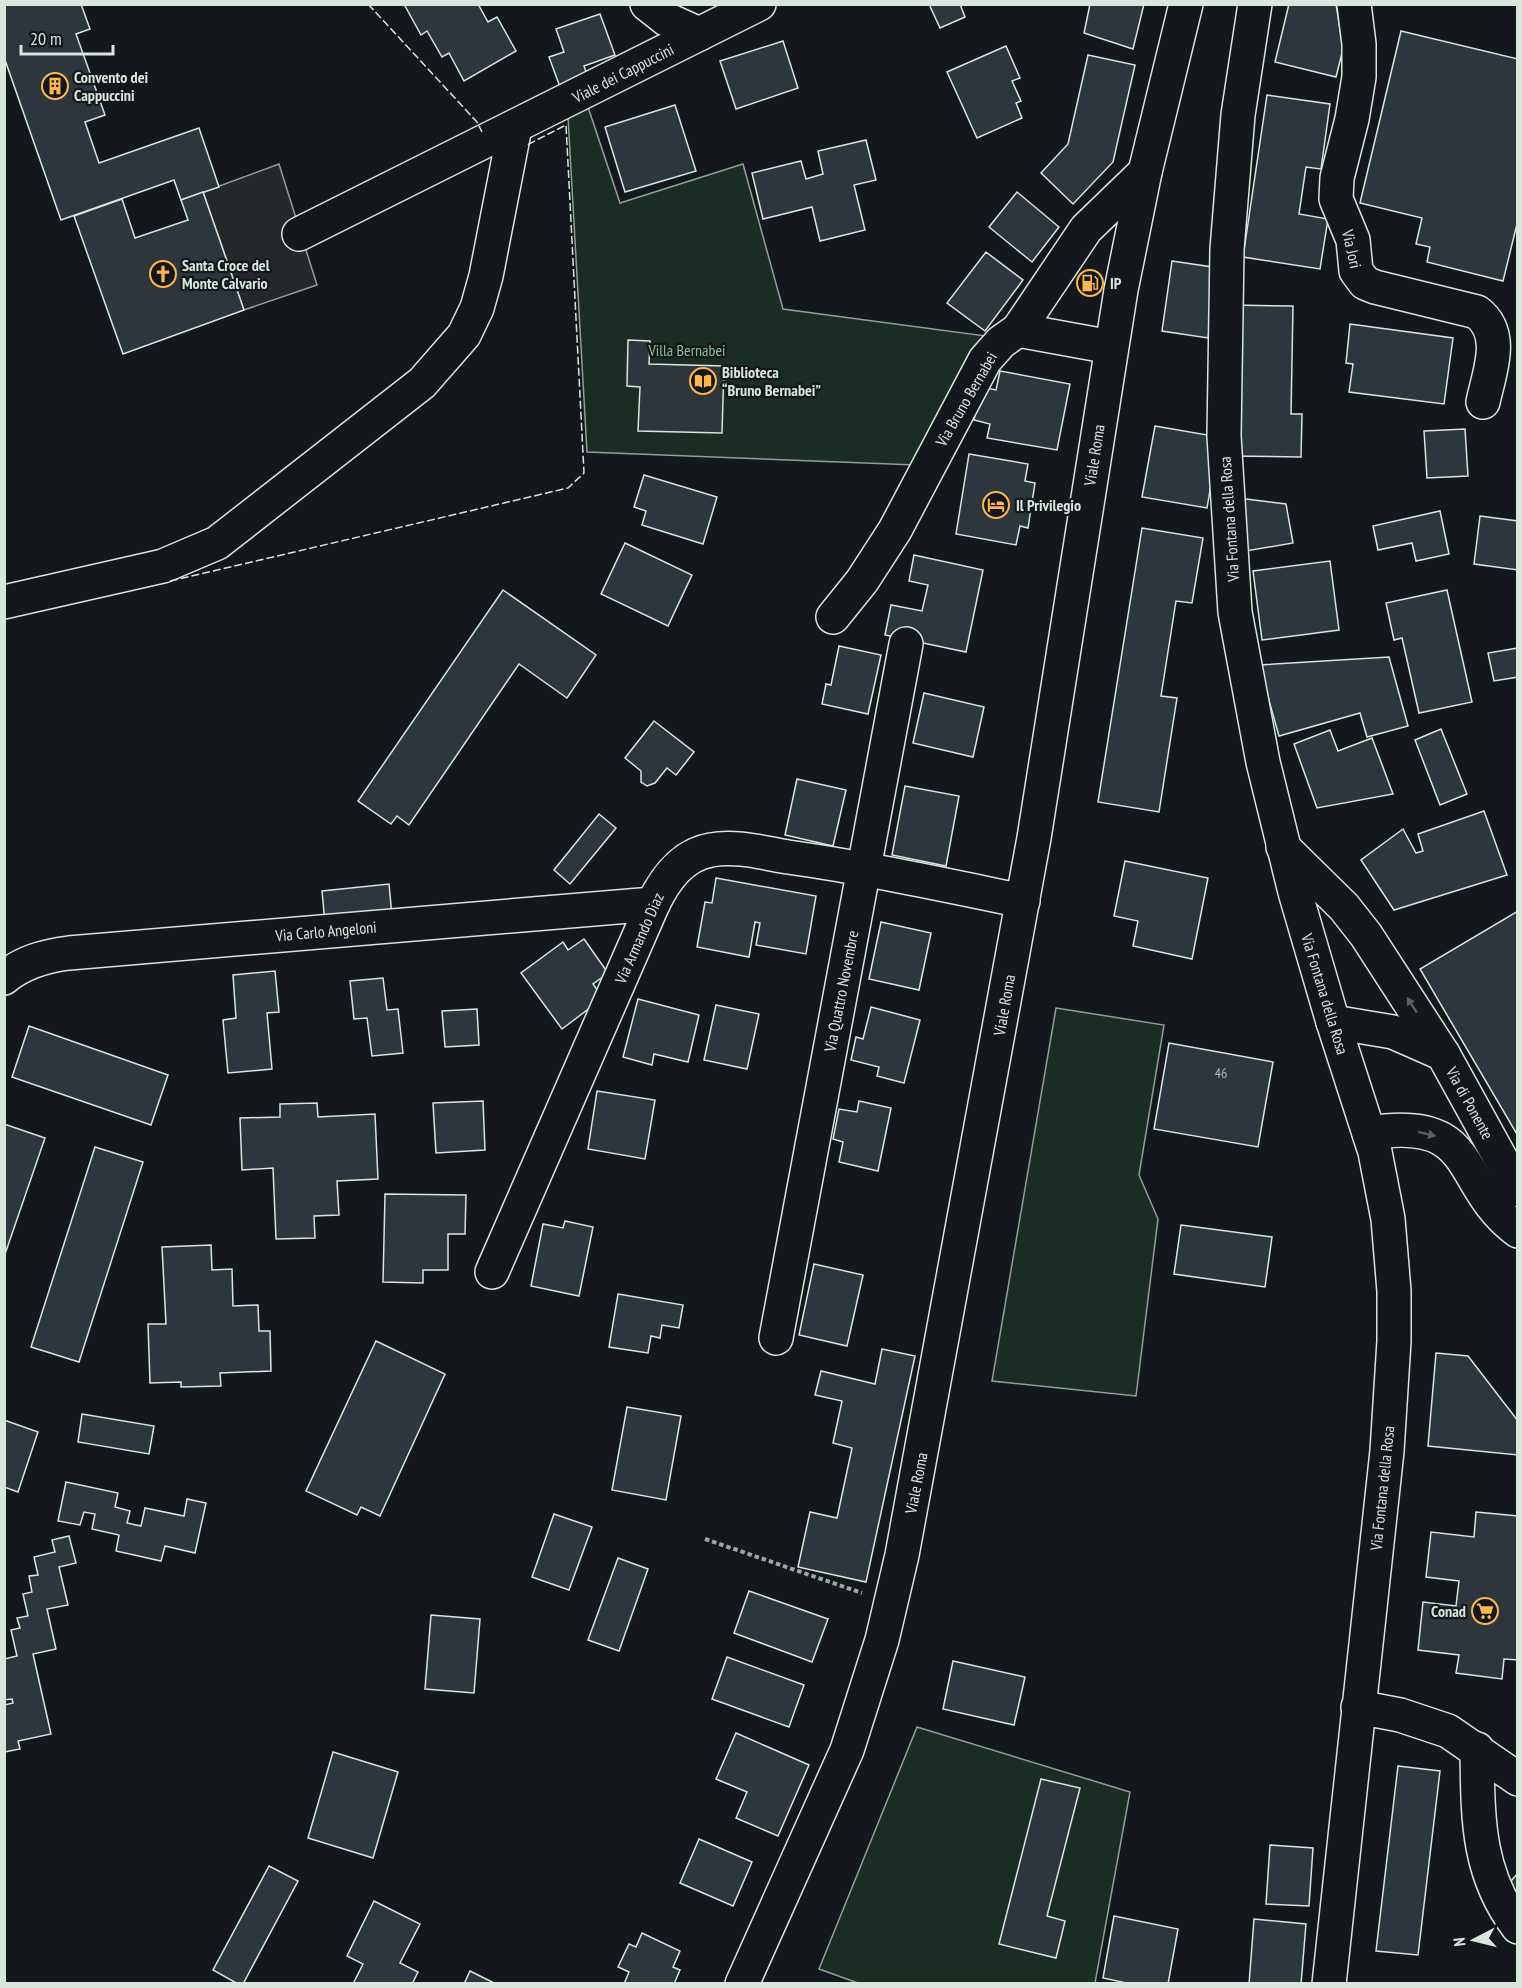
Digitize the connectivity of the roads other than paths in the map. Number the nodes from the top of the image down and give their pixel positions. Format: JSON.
{"nodes":[{"id":1,"x":647,"y":4,"type":"edge"},
{"id":2,"x":759,"y":4,"type":"edge"},
{"id":3,"x":1186,"y":4,"type":"edge"},
{"id":4,"x":1255,"y":4,"type":"edge"},
{"id":5,"x":1354,"y":4,"type":"edge"},
{"id":6,"x":699,"y":34,"type":"junction"},
{"id":7,"x":501,"y":134,"type":"junction"},
{"id":8,"x":1145,"y":172,"type":"junction"},
{"id":9,"x":299,"y":234,"type":"dead end"},
{"id":10,"x":1018,"y":330,"type":"junction"},
{"id":11,"x":1111,"y":347,"type":"junction"},
{"id":12,"x":1483,"y":402,"type":"dead end"},
{"id":13,"x":4,"y":602,"type":"edge"},
{"id":14,"x":833,"y":618,"type":"dead end"},
{"id":15,"x":906,"y":645,"type":"dead end"},
{"id":16,"x":1283,"y":847,"type":"junction"},
{"id":17,"x":864,"y":868,"type":"junction"},
{"id":18,"x":1023,"y":901,"type":"junction"},
{"id":19,"x":653,"y":904,"type":"junction"},
{"id":20,"x":4,"y":978,"type":"edge"},
{"id":21,"x":1333,"y":1022,"type":"junction"},
{"id":22,"x":1443,"y":1054,"type":"junction"},
{"id":23,"x":1369,"y":1133,"type":"junction"},
{"id":24,"x":1518,"y":1190,"type":"edge"},
{"id":25,"x":1518,"y":1232,"type":"edge"},
{"id":26,"x":492,"y":1272,"type":"dead end"},
{"id":27,"x":776,"y":1338,"type":"dead end"},
{"id":28,"x":1358,"y":1707,"type":"junction"},
{"id":29,"x":1478,"y":1749,"type":"junction"},
{"id":30,"x":1518,"y":1779,"type":"edge"},
{"id":31,"x":1518,"y":1927,"type":"edge"},
{"id":32,"x":742,"y":1983,"type":"edge"},
{"id":33,"x":1329,"y":1983,"type":"edge"}],
"edges":[{"from":1,"to":6,"type":"main road"},
{"from":2,"to":6,"type":"main road","name":"Viale dei Cappuccini"},
{"from":3,"to":8,"type":"main road","name":"Viale Roma"},
{"from":4,"to":16,"type":"main road","name":"Via Fontana della Rosa"},
{"from":5,"to":12,"type":"main road","name":"Via Jori"},
{"from":6,"to":7,"type":"main road","name":"Viale dei Cappuccini"},
{"from":7,"to":9,"type":"main road","name":"Viale dei Cappuccini"},
{"from":7,"to":13,"type":"main road"},
{"from":8,"to":10,"type":"main road","name":"Via Bruno Bernabei"},
{"from":8,"to":11,"type":"main road","name":"Viale Roma"},
{"from":10,"to":11,"type":"main road"},
{"from":10,"to":14,"type":"main road","name":"Via Bruno Bernabei"},
{"from":11,"to":18,"type":"main road","name":"Viale Roma"},
{"from":15,"to":17,"type":"main road","name":"Via Quattro Novembre"},
{"from":16,"to":21,"type":"main road","name":"Via Fontana della Rosa"},
{"from":22,"to":16,"type":"main road","one_way":true},
{"from":17,"to":18,"type":"main road","name":"Via Armando Diaz"},
{"from":17,"to":19,"type":"main road","name":"Via Armando Diaz"},
{"from":17,"to":27,"type":"main road","name":"Via Quattro Novembre"},
{"from":18,"to":32,"type":"main road","name":"Viale Roma"},
{"from":19,"to":20,"type":"main road","name":"Via Carlo Angeloni"},
{"from":19,"to":26,"type":"main road","name":"Via Armando Diaz"},
{"from":21,"to":22,"type":"main road","name":"Via di Ponente"},
{"from":21,"to":23,"type":"main road","name":"Via Fontana della Rosa"},
{"from":22,"to":24,"type":"main road","name":"Via di Ponente"},
{"from":23,"to":25,"type":"main road","name":"Via di Ponente","one_way":true},
{"from":23,"to":28,"type":"main road","name":"Via Fontana della Rosa"},
{"from":28,"to":29,"type":"main road"},
{"from":28,"to":33,"type":"main road","name":"Via Fontana della Rosa"},
{"from":29,"to":30,"type":"main road"},
{"from":29,"to":31,"type":"main road"}]}
